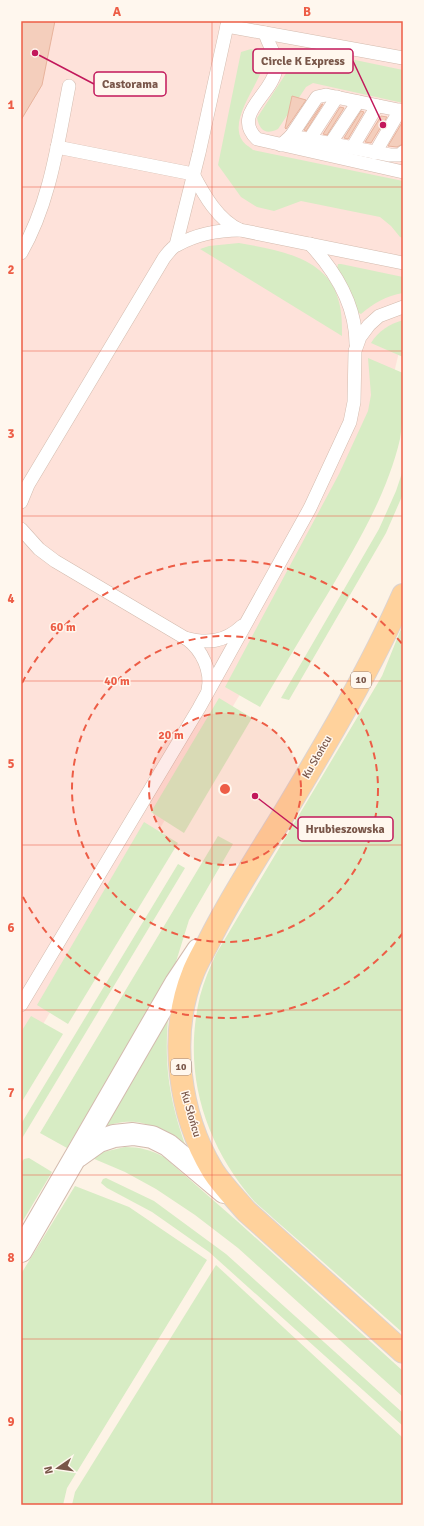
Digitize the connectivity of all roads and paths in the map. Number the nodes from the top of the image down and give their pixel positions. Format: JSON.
{"nodes":[{"id":1,"x":227,"y":24,"type":"edge"},
{"id":2,"x":265,"y":33,"type":"junction"},
{"id":3,"x":403,"y":58,"type":"edge"},
{"id":4,"x":69,"y":86,"type":"dead end"},
{"id":5,"x":337,"y":97,"type":"junction"},
{"id":6,"x":358,"y":102,"type":"junction"},
{"id":7,"x":378,"y":106,"type":"junction"},
{"id":8,"x":401,"y":111,"type":"edge"},
{"id":9,"x":286,"y":140,"type":"junction"},
{"id":10,"x":309,"y":140,"type":"junction"},
{"id":11,"x":330,"y":144,"type":"junction"},
{"id":12,"x":57,"y":147,"type":"junction"},
{"id":13,"x":352,"y":148,"type":"junction"},
{"id":14,"x":403,"y":152,"type":"edge"},
{"id":15,"x":375,"y":153,"type":"junction"},
{"id":16,"x":403,"y":172,"type":"edge"},
{"id":17,"x":193,"y":174,"type":"junction"},
{"id":18,"x":240,"y":230,"type":"junction"},
{"id":19,"x":310,"y":244,"type":"junction"},
{"id":20,"x":176,"y":245,"type":"junction"},
{"id":21,"x":21,"y":253,"type":"edge"},
{"id":22,"x":403,"y":263,"type":"edge"},
{"id":23,"x":403,"y":307,"type":"edge"},
{"id":24,"x":356,"y":346,"type":"junction"},
{"id":25,"x":21,"y":502,"type":"edge"},
{"id":26,"x":21,"y":529,"type":"edge"},
{"id":27,"x":403,"y":595,"type":"edge"},
{"id":28,"x":255,"y":608,"type":"junction"},
{"id":29,"x":185,"y":638,"type":"junction"},
{"id":30,"x":207,"y":694,"type":"junction"},
{"id":31,"x":223,"y":914,"type":"junction"},
{"id":32,"x":21,"y":1004,"type":"edge"},
{"id":33,"x":74,"y":1160,"type":"junction"},
{"id":34,"x":246,"y":1211,"type":"junction"},
{"id":35,"x":21,"y":1251,"type":"edge"},
{"id":36,"x":403,"y":1352,"type":"edge"}],
"edges":[{"from":1,"to":2,"type":"lane"},
{"from":1,"to":17,"type":"lane"},
{"from":2,"to":3,"type":"lane"},
{"from":2,"to":9,"type":"lane"},
{"from":4,"to":12,"type":"lane"},
{"from":5,"to":6,"type":"lane"},
{"from":5,"to":9,"type":"lane"},
{"from":5,"to":10,"type":"lane"},
{"from":6,"to":7,"type":"lane"},
{"from":6,"to":11,"type":"lane"},
{"from":7,"to":8,"type":"lane"},
{"from":7,"to":13,"type":"lane"},
{"from":8,"to":15,"type":"lane"},
{"from":9,"to":10,"type":"lane"},
{"from":9,"to":16,"type":"lane"},
{"from":10,"to":11,"type":"lane"},
{"from":11,"to":13,"type":"lane"},
{"from":12,"to":17,"type":"lane"},
{"from":12,"to":21,"type":"lane"},
{"from":13,"to":15,"type":"lane"},
{"from":14,"to":15,"type":"lane"},
{"from":17,"to":18,"type":"lane"},
{"from":17,"to":20,"type":"lane"},
{"from":18,"to":19,"type":"lane"},
{"from":18,"to":20,"type":"lane"},
{"from":19,"to":22,"type":"lane"},
{"from":19,"to":24,"type":"lane"},
{"from":20,"to":25,"type":"lane"},
{"from":23,"to":24,"type":"lane"},
{"from":24,"to":28,"type":"lane"},
{"from":26,"to":29,"type":"lane"},
{"from":27,"to":31,"type":"main road","name":"Ku Słońcu","number":"10"},
{"from":28,"to":29,"type":"lane"},
{"from":28,"to":30,"type":"lane"},
{"from":29,"to":30,"type":"lane"},
{"from":30,"to":32,"type":"lane"},
{"from":31,"to":33,"type":"street","name":"Ku Słońcu"},
{"from":31,"to":34,"type":"main road","name":"Ku Słońcu","number":"10"},
{"from":33,"to":34,"type":"street","name":"Ku Słońcu"},
{"from":33,"to":35,"type":"street","name":"Ku Słońcu"},
{"from":34,"to":36,"type":"main road","name":"Ku Słońcu","number":"10"}]}
